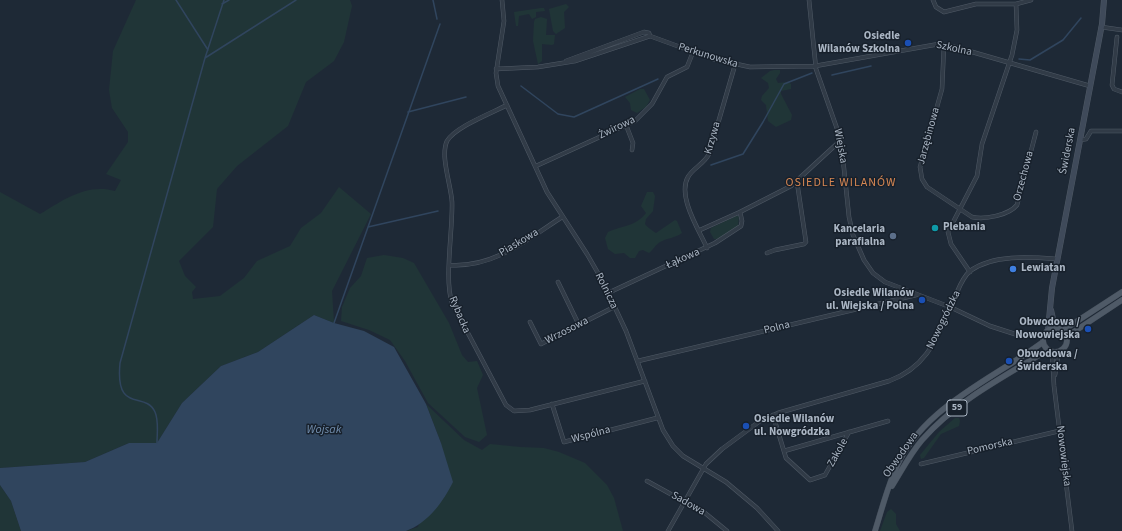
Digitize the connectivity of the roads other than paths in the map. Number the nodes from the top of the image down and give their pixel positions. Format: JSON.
{"nodes":[{"id":1,"x":502,"y":0,"type":"edge"},
{"id":2,"x":809,"y":0,"type":"edge"},
{"id":3,"x":933,"y":0,"type":"edge"},
{"id":4,"x":1031,"y":0,"type":"edge"},
{"id":5,"x":1104,"y":0,"type":"edge"},
{"id":6,"x":1016,"y":4,"type":"junction"},
{"id":7,"x":1101,"y":28,"type":"junction"},
{"id":8,"x":1122,"y":30,"type":"edge"},
{"id":9,"x":650,"y":36,"type":"junction"},
{"id":10,"x":1117,"y":37,"type":"dead end"},
{"id":11,"x":944,"y":45,"type":"junction"},
{"id":12,"x":693,"y":52,"type":"junction"},
{"id":13,"x":566,"y":61,"type":"junction"},
{"id":14,"x":1010,"y":64,"type":"junction"},
{"id":15,"x":735,"y":65,"type":"junction"},
{"id":16,"x":815,"y":66,"type":"junction"},
{"id":17,"x":496,"y":69,"type":"junction"},
{"id":18,"x":1090,"y":86,"type":"junction"},
{"id":19,"x":1122,"y":92,"type":"edge"},
{"id":20,"x":507,"y":106,"type":"junction"},
{"id":21,"x":626,"y":125,"type":"junction"},
{"id":22,"x":1122,"y":131,"type":"edge"},
{"id":23,"x":1036,"y":132,"type":"dead end"},
{"id":24,"x":841,"y":140,"type":"junction"},
{"id":25,"x":1080,"y":140,"type":"junction"},
{"id":26,"x":632,"y":150,"type":"dead end"},
{"id":27,"x":536,"y":166,"type":"junction"},
{"id":28,"x":797,"y":182,"type":"junction"},
{"id":29,"x":960,"y":209,"type":"junction"},
{"id":30,"x":740,"y":212,"type":"junction"},
{"id":31,"x":562,"y":216,"type":"junction"},
{"id":32,"x":700,"y":230,"type":"junction"},
{"id":33,"x":707,"y":248,"type":"junction"},
{"id":34,"x":767,"y":253,"type":"dead end"},
{"id":35,"x":1057,"y":259,"type":"junction"},
{"id":36,"x":450,"y":265,"type":"junction"},
{"id":37,"x":970,"y":272,"type":"junction"},
{"id":38,"x":558,"y":282,"type":"dead end"},
{"id":39,"x":1122,"y":292,"type":"edge"},
{"id":40,"x":608,"y":293,"type":"junction"},
{"id":41,"x":916,"y":295,"type":"junction"},
{"id":42,"x":1122,"y":300,"type":"edge"},
{"id":43,"x":1050,"y":305,"type":"junction"},
{"id":44,"x":614,"y":307,"type":"junction"},
{"id":45,"x":950,"y":307,"type":"junction"},
{"id":46,"x":530,"y":322,"type":"dead end"},
{"id":47,"x":579,"y":325,"type":"junction"},
{"id":48,"x":1055,"y":328,"type":"junction"},
{"id":49,"x":1048,"y":330,"type":"junction"},
{"id":50,"x":1062,"y":331,"type":"junction"},
{"id":51,"x":1021,"y":336,"type":"dead end"},
{"id":52,"x":1066,"y":338,"type":"junction"},
{"id":53,"x":1043,"y":342,"type":"junction"},
{"id":54,"x":1050,"y":350,"type":"junction"},
{"id":55,"x":1059,"y":351,"type":"junction"},
{"id":56,"x":638,"y":362,"type":"junction"},
{"id":57,"x":645,"y":381,"type":"junction"},
{"id":58,"x":1054,"y":382,"type":"junction"},
{"id":59,"x":552,"y":404,"type":"junction"},
{"id":60,"x":773,"y":415,"type":"junction"},
{"id":61,"x":657,"y":418,"type":"junction"},
{"id":62,"x":888,"y":421,"type":"dead end"},
{"id":63,"x":1059,"y":431,"type":"junction"},
{"id":64,"x":849,"y":432,"type":"junction"},
{"id":65,"x":784,"y":451,"type":"junction"},
{"id":66,"x":920,"y":464,"type":"dead end"},
{"id":67,"x":702,"y":468,"type":"junction"},
{"id":68,"x":647,"y":480,"type":"dead end"},
{"id":69,"x":888,"y":491,"type":"junction"},
{"id":70,"x":684,"y":501,"type":"junction"},
{"id":71,"x":668,"y":531,"type":"edge"},
{"id":72,"x":728,"y":531,"type":"edge"},
{"id":73,"x":778,"y":531,"type":"edge"},
{"id":74,"x":875,"y":531,"type":"edge"},
{"id":75,"x":1072,"y":531,"type":"edge"}],
"edges":[{"from":1,"to":17,"type":"street","name":"Rolnicza"},
{"from":2,"to":16,"type":"street","name":"Wiejska"},
{"from":3,"to":6,"type":"street"},
{"from":4,"to":6,"type":"street"},
{"from":5,"to":7,"type":"street","name":"Świderska"},
{"from":6,"to":14,"type":"street"},
{"from":7,"to":8,"type":"street"},
{"from":7,"to":18,"type":"street","name":"Świderska"},
{"from":9,"to":12,"type":"street","name":"Perkunowska"},
{"from":9,"to":13,"type":"street","name":"Perkunowska"},
{"from":9,"to":13,"type":"street","name":"Perkunowska"},
{"from":10,"to":19,"type":"street"},
{"from":11,"to":14,"type":"street","name":"Szkolna"},
{"from":11,"to":16,"type":"street","name":"Szkolna"},
{"from":11,"to":29,"type":"street","name":"Jarzębinowa"},
{"from":12,"to":15,"type":"street","name":"Perkunowska"},
{"from":12,"to":21,"type":"street","name":"Żwirowa"},
{"from":13,"to":17,"type":"street","name":"Perkunowska"},
{"from":14,"to":18,"type":"street","name":"Szkolna"},
{"from":14,"to":29,"type":"street"},
{"from":15,"to":16,"type":"street","name":"Perkunowska"},
{"from":15,"to":32,"type":"street","name":"Krzywa"},
{"from":16,"to":24,"type":"street","name":"Wiejska"},
{"from":17,"to":20,"type":"street","name":"Rolnicza"},
{"from":18,"to":25,"type":"street","name":"Świderska"},
{"from":20,"to":27,"type":"street","name":"Rolnicza"},
{"from":20,"to":36,"type":"street","name":"Rybacka"},
{"from":21,"to":26,"type":"street"},
{"from":21,"to":27,"type":"street","name":"Żwirowa"},
{"from":22,"to":25,"type":"street"},
{"from":23,"to":29,"type":"street","name":"Orzechowa"},
{"from":24,"to":28,"type":"street","name":"Łąkowa"},
{"from":24,"to":41,"type":"street","name":"Wiejska"},
{"from":25,"to":35,"type":"street","name":"Świderska"},
{"from":27,"to":31,"type":"street","name":"Rolnicza"},
{"from":28,"to":30,"type":"street","name":"Łąkowa"},
{"from":28,"to":34,"type":"street"},
{"from":29,"to":37,"type":"street"},
{"from":30,"to":32,"type":"street","name":"Łąkowa"},
{"from":30,"to":33,"type":"street","name":"Łąkowa"},
{"from":31,"to":36,"type":"street","name":"Piaskowa"},
{"from":31,"to":40,"type":"street","name":"Rolnicza"},
{"from":32,"to":33,"type":"street","name":"Krzywa"},
{"from":33,"to":40,"type":"street","name":"Łąkowa"},
{"from":35,"to":37,"type":"street"},
{"from":35,"to":43,"type":"street","name":"Świderska"},
{"from":36,"to":59,"type":"street","name":"Rybacka"},
{"from":37,"to":45,"type":"street","name":"Nowogródzka"},
{"from":38,"to":47,"type":"street"},
{"from":39,"to":50,"type":"main road"},
{"from":40,"to":44,"type":"street","name":"Rolnicza"},
{"from":41,"to":45,"type":"street","name":"Wiejska"},
{"from":41,"to":56,"type":"street","name":"Polna"},
{"from":42,"to":52,"type":"main road"},
{"from":43,"to":48,"type":"street","name":"Świderska"},
{"from":43,"to":49,"type":"street","name":"Świderska"},
{"from":44,"to":47,"type":"street","name":"Wrzosowa"},
{"from":44,"to":56,"type":"street","name":"Rolnicza"},
{"from":45,"to":51,"type":"street","name":"Wiejska"},
{"from":45,"to":60,"type":"street","name":"Nowogródzka"},
{"from":46,"to":47,"type":"street","name":"Wrzosowa"},
{"from":48,"to":49,"type":"main road"},
{"from":48,"to":50,"type":"main road"},
{"from":49,"to":53,"type":"main road"},
{"from":50,"to":52,"type":"main road"},
{"from":52,"to":55,"type":"main road"},
{"from":53,"to":54,"type":"main road"},
{"from":53,"to":69,"type":"main road","name":"Obwodowa","number":"59"},
{"from":54,"to":55,"type":"main road"},
{"from":54,"to":58,"type":"street","name":"Nowowiejska"},
{"from":54,"to":69,"type":"main road","name":"Obwodowa","number":"59"},
{"from":55,"to":58,"type":"street","name":"Nowowiejska"},
{"from":56,"to":57,"type":"street","name":"Rolnicza"},
{"from":57,"to":59,"type":"street","name":"Rybacka"},
{"from":57,"to":61,"type":"street","name":"Rolnicza"},
{"from":58,"to":63,"type":"street","name":"Nowowiejska"},
{"from":59,"to":61,"type":"street","name":"Wspólna"},
{"from":60,"to":65,"type":"street","name":"Zakole"},
{"from":60,"to":67,"type":"street","name":"Nowogródzka"},
{"from":61,"to":67,"type":"street","name":"Rolnicza"},
{"from":62,"to":64,"type":"street"},
{"from":63,"to":66,"type":"street","name":"Pomorska"},
{"from":63,"to":75,"type":"street","name":"Nowowiejska"},
{"from":64,"to":65,"type":"street"},
{"from":64,"to":65,"type":"street","name":"Zakole"},
{"from":67,"to":70,"type":"street","name":"Nowogródzka"},
{"from":67,"to":73,"type":"street","name":"Rolnicza"},
{"from":68,"to":70,"type":"street","name":"Sadowa"},
{"from":69,"to":74,"type":"main road","name":"Obwodowa","number":"59"},
{"from":70,"to":71,"type":"street","name":"Nowogródzka"},
{"from":70,"to":72,"type":"street","name":"Sadowa"}]}
